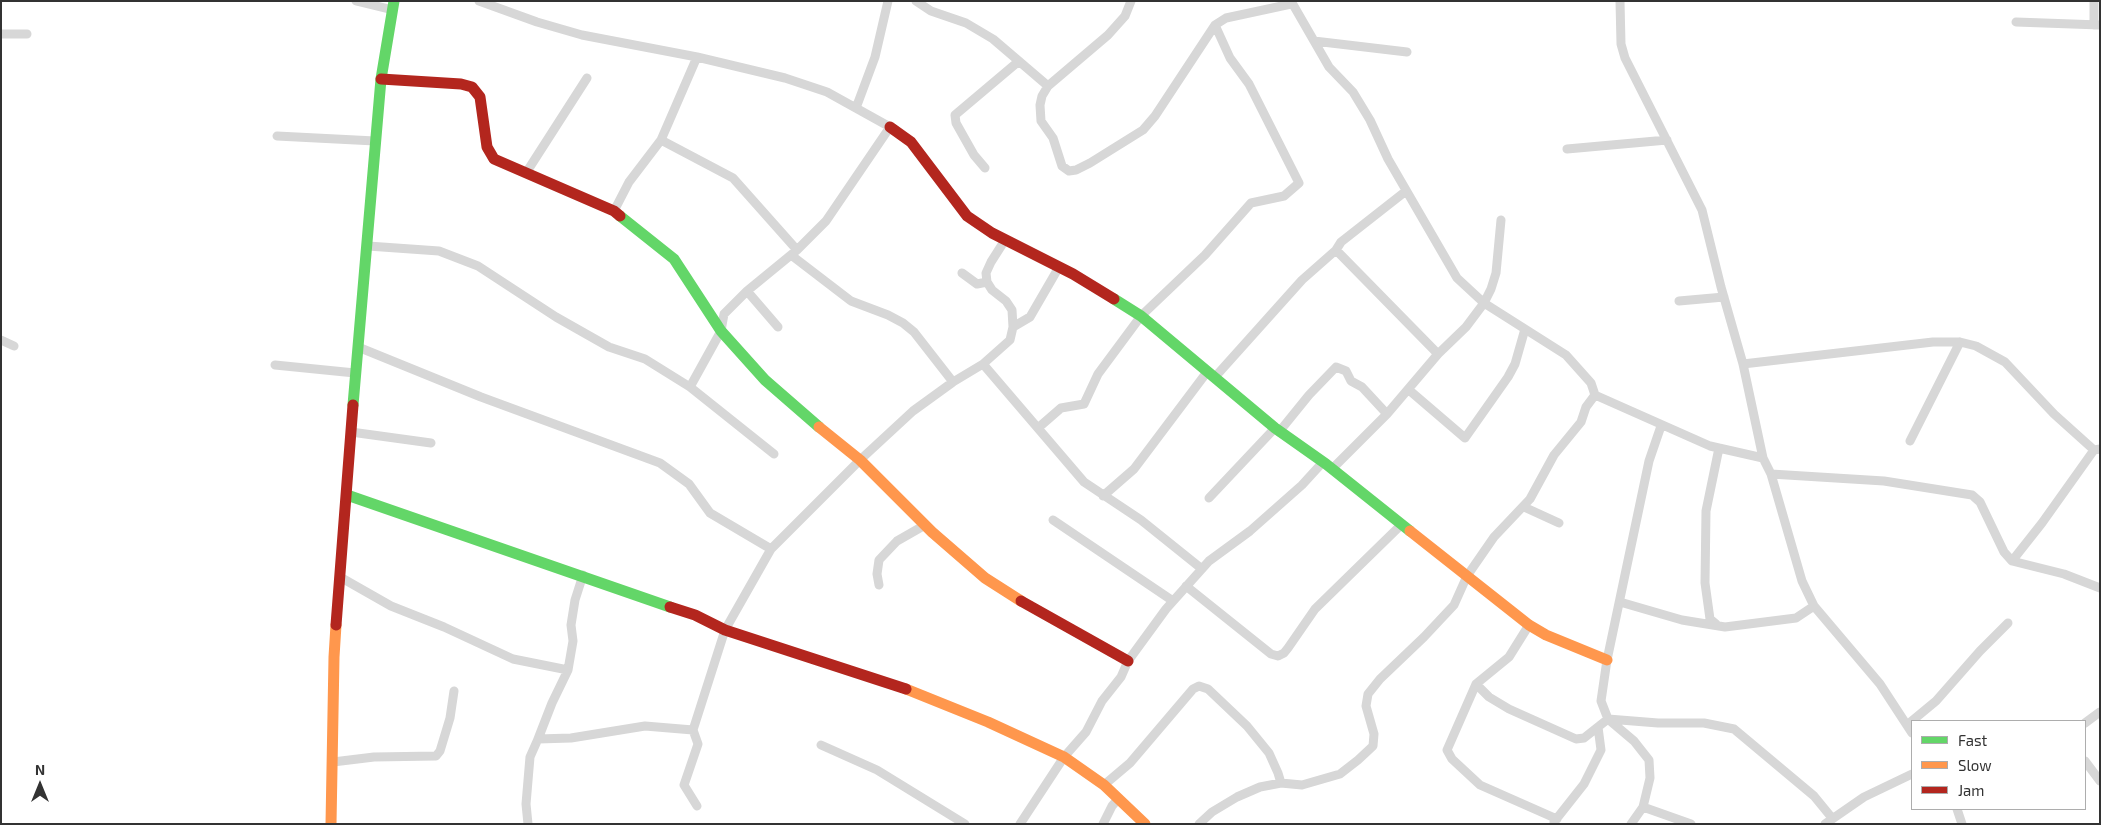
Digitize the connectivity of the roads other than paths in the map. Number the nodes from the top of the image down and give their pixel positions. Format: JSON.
{"nodes":[{"id":1,"x":356,"y":1,"type":"edge"},
{"id":2,"x":479,"y":1,"type":"edge"},
{"id":3,"x":888,"y":1,"type":"edge"},
{"id":4,"x":916,"y":1,"type":"edge"},
{"id":5,"x":1131,"y":1,"type":"edge"},
{"id":6,"x":1620,"y":1,"type":"edge"},
{"id":7,"x":2094,"y":1,"type":"edge"},
{"id":8,"x":1291,"y":3,"type":"edge"},
{"id":9,"x":394,"y":6,"type":"edge"},
{"id":10,"x":2016,"y":22,"type":"dead end"},
{"id":11,"x":1215,"y":25,"type":"junction"},
{"id":12,"x":2097,"y":25,"type":"edge"},
{"id":13,"x":1,"y":34,"type":"edge"},
{"id":14,"x":27,"y":34,"type":"dead end"},
{"id":15,"x":1314,"y":41,"type":"junction"},
{"id":16,"x":1406,"y":52,"type":"dead end"},
{"id":17,"x":697,"y":57,"type":"junction"},
{"id":18,"x":1019,"y":61,"type":"junction"},
{"id":19,"x":587,"y":78,"type":"dead end"},
{"id":20,"x":382,"y":79,"type":"junction"},
{"id":21,"x":1048,"y":86,"type":"junction"},
{"id":22,"x":856,"y":108,"type":"junction"},
{"id":23,"x":890,"y":127,"type":"junction"},
{"id":24,"x":277,"y":136,"type":"dead end"},
{"id":25,"x":661,"y":140,"type":"junction"},
{"id":26,"x":1667,"y":140,"type":"junction"},
{"id":27,"x":375,"y":141,"type":"junction"},
{"id":28,"x":1567,"y":149,"type":"dead end"},
{"id":29,"x":985,"y":168,"type":"dead end"},
{"id":30,"x":526,"y":173,"type":"junction"},
{"id":31,"x":1406,"y":190,"type":"junction"},
{"id":32,"x":614,"y":211,"type":"junction"},
{"id":33,"x":1501,"y":220,"type":"dead end"},
{"id":34,"x":1005,"y":240,"type":"junction"},
{"id":35,"x":368,"y":246,"type":"junction"},
{"id":36,"x":1336,"y":250,"type":"junction"},
{"id":37,"x":794,"y":253,"type":"junction"},
{"id":38,"x":1060,"y":267,"type":"junction"},
{"id":39,"x":962,"y":273,"type":"dead end"},
{"id":40,"x":986,"y":282,"type":"junction"},
{"id":41,"x":747,"y":290,"type":"junction"},
{"id":42,"x":1724,"y":297,"type":"junction"},
{"id":43,"x":1679,"y":301,"type":"dead end"},
{"id":44,"x":1484,"y":303,"type":"junction"},
{"id":45,"x":1012,"y":310,"type":"junction"},
{"id":46,"x":1141,"y":316,"type":"junction"},
{"id":47,"x":1030,"y":317,"type":"junction"},
{"id":48,"x":778,"y":327,"type":"dead end"},
{"id":49,"x":1013,"y":327,"type":"junction"},
{"id":50,"x":1525,"y":329,"type":"junction"},
{"id":51,"x":721,"y":331,"type":"junction"},
{"id":52,"x":1,"y":340,"type":"edge"},
{"id":53,"x":1960,"y":342,"type":"junction"},
{"id":54,"x":14,"y":346,"type":"dead end"},
{"id":55,"x":358,"y":347,"type":"junction"},
{"id":56,"x":1438,"y":354,"type":"junction"},
{"id":57,"x":983,"y":364,"type":"junction"},
{"id":58,"x":1743,"y":364,"type":"junction"},
{"id":59,"x":275,"y":365,"type":"dead end"},
{"id":60,"x":355,"y":373,"type":"junction"},
{"id":61,"x":1211,"y":375,"type":"junction"},
{"id":62,"x":953,"y":382,"type":"junction"},
{"id":63,"x":690,"y":387,"type":"junction"},
{"id":64,"x":1408,"y":390,"type":"junction"},
{"id":65,"x":1595,"y":395,"type":"junction"},
{"id":66,"x":1387,"y":414,"type":"junction"},
{"id":67,"x":1661,"y":426,"type":"junction"},
{"id":68,"x":1038,"y":428,"type":"junction"},
{"id":69,"x":1277,"y":430,"type":"junction"},
{"id":70,"x":350,"y":432,"type":"junction"},
{"id":71,"x":1910,"y":441,"type":"dead end"},
{"id":72,"x":431,"y":443,"type":"dead end"},
{"id":73,"x":1719,"y":448,"type":"junction"},
{"id":74,"x":2097,"y":450,"type":"edge"},
{"id":75,"x":774,"y":454,"type":"dead end"},
{"id":76,"x":1763,"y":458,"type":"junction"},
{"id":77,"x":860,"y":460,"type":"junction"},
{"id":78,"x":1328,"y":465,"type":"junction"},
{"id":79,"x":1771,"y":474,"type":"junction"},
{"id":80,"x":347,"y":495,"type":"junction"},
{"id":81,"x":1103,"y":496,"type":"junction"},
{"id":82,"x":1209,"y":498,"type":"dead end"},
{"id":83,"x":1524,"y":507,"type":"junction"},
{"id":84,"x":1053,"y":520,"type":"dead end"},
{"id":85,"x":1559,"y":523,"type":"dead end"},
{"id":86,"x":925,"y":525,"type":"junction"},
{"id":87,"x":1401,"y":525,"type":"junction"},
{"id":88,"x":771,"y":550,"type":"junction"},
{"id":89,"x":2012,"y":561,"type":"junction"},
{"id":90,"x":1202,"y":569,"type":"junction"},
{"id":91,"x":583,"y":575,"type":"junction"},
{"id":92,"x":1467,"y":576,"type":"junction"},
{"id":93,"x":340,"y":577,"type":"junction"},
{"id":94,"x":879,"y":585,"type":"dead end"},
{"id":95,"x":1186,"y":586,"type":"junction"},
{"id":96,"x":2100,"y":588,"type":"edge"},
{"id":97,"x":1173,"y":601,"type":"junction"},
{"id":98,"x":1620,"y":602,"type":"junction"},
{"id":99,"x":1814,"y":606,"type":"junction"},
{"id":100,"x":2008,"y":623,"type":"dead end"},
{"id":101,"x":1716,"y":624,"type":"junction"},
{"id":102,"x":1529,"y":625,"type":"junction"},
{"id":103,"x":725,"y":630,"type":"junction"},
{"id":104,"x":1607,"y":660,"type":"junction"},
{"id":105,"x":1128,"y":661,"type":"junction"},
{"id":106,"x":568,"y":670,"type":"junction"},
{"id":107,"x":1476,"y":684,"type":"junction"},
{"id":108,"x":454,"y":691,"type":"dead end"},
{"id":109,"x":2100,"y":712,"type":"edge"},
{"id":110,"x":1608,"y":719,"type":"junction"},
{"id":111,"x":1918,"y":720,"type":"edge"},
{"id":112,"x":2086,"y":722,"type":"edge"},
{"id":113,"x":1598,"y":727,"type":"junction"},
{"id":114,"x":1910,"y":729,"type":"edge"},
{"id":115,"x":693,"y":730,"type":"junction"},
{"id":116,"x":538,"y":739,"type":"junction"},
{"id":117,"x":821,"y":745,"type":"dead end"},
{"id":118,"x":1064,"y":757,"type":"junction"},
{"id":119,"x":333,"y":762,"type":"junction"},
{"id":120,"x":2086,"y":762,"type":"edge"},
{"id":121,"x":1911,"y":774,"type":"edge"},
{"id":122,"x":2100,"y":781,"type":"edge"},
{"id":123,"x":1280,"y":783,"type":"junction"},
{"id":124,"x":1104,"y":785,"type":"junction"},
{"id":125,"x":1118,"y":799,"type":"junction"},
{"id":126,"x":697,"y":806,"type":"dead end"},
{"id":127,"x":1643,"y":807,"type":"junction"},
{"id":128,"x":1957,"y":810,"type":"edge"},
{"id":129,"x":1555,"y":821,"type":"edge"},
{"id":130,"x":1829,"y":821,"type":"edge"},
{"id":131,"x":331,"y":824,"type":"edge"},
{"id":132,"x":528,"y":824,"type":"edge"},
{"id":133,"x":964,"y":824,"type":"edge"},
{"id":134,"x":1020,"y":824,"type":"edge"},
{"id":135,"x":1103,"y":824,"type":"edge"},
{"id":136,"x":1145,"y":824,"type":"edge"},
{"id":137,"x":1199,"y":824,"type":"edge"},
{"id":138,"x":1632,"y":824,"type":"edge"},
{"id":139,"x":1691,"y":824,"type":"edge"},
{"id":140,"x":1962,"y":824,"type":"edge"}],
"edges":[{"from":1,"to":9,"type":"street"},
{"from":2,"to":17,"type":"street"},
{"from":3,"to":22,"type":"street"},
{"from":4,"to":18,"type":"street"},
{"from":5,"to":21,"type":"street"},
{"from":6,"to":26,"type":"street"},
{"from":7,"to":12,"type":"street"},
{"from":8,"to":11,"type":"street"},
{"from":8,"to":15,"type":"street"},
{"from":9,"to":20,"type":"street"},
{"from":10,"to":12,"type":"street"},
{"from":11,"to":21,"type":"street"},
{"from":11,"to":46,"type":"street"},
{"from":13,"to":14,"type":"street"},
{"from":15,"to":16,"type":"street"},
{"from":15,"to":31,"type":"street"},
{"from":17,"to":22,"type":"street"},
{"from":17,"to":25,"type":"street"},
{"from":18,"to":21,"type":"street"},
{"from":18,"to":29,"type":"street"},
{"from":19,"to":30,"type":"street"},
{"from":20,"to":27,"type":"street"},
{"from":20,"to":30,"type":"street"},
{"from":22,"to":23,"type":"street"},
{"from":23,"to":34,"type":"street"},
{"from":23,"to":37,"type":"street"},
{"from":24,"to":27,"type":"street"},
{"from":25,"to":32,"type":"street"},
{"from":25,"to":37,"type":"street"},
{"from":26,"to":28,"type":"street"},
{"from":26,"to":42,"type":"street"},
{"from":27,"to":35,"type":"street"},
{"from":30,"to":32,"type":"street"},
{"from":31,"to":36,"type":"street"},
{"from":31,"to":44,"type":"street"},
{"from":32,"to":51,"type":"street"},
{"from":33,"to":44,"type":"street"},
{"from":34,"to":38,"type":"street"},
{"from":34,"to":40,"type":"street"},
{"from":35,"to":55,"type":"street"},
{"from":35,"to":63,"type":"street"},
{"from":36,"to":56,"type":"street"},
{"from":36,"to":61,"type":"street"},
{"from":37,"to":41,"type":"street"},
{"from":37,"to":62,"type":"street"},
{"from":38,"to":46,"type":"street"},
{"from":38,"to":47,"type":"street"},
{"from":39,"to":40,"type":"street"},
{"from":40,"to":45,"type":"street"},
{"from":41,"to":48,"type":"street"},
{"from":41,"to":51,"type":"street"},
{"from":42,"to":43,"type":"street"},
{"from":42,"to":58,"type":"street"},
{"from":44,"to":50,"type":"street"},
{"from":44,"to":56,"type":"street"},
{"from":45,"to":47,"type":"street"},
{"from":45,"to":49,"type":"street"},
{"from":46,"to":61,"type":"street"},
{"from":46,"to":68,"type":"street"},
{"from":47,"to":49,"type":"street"},
{"from":49,"to":57,"type":"street"},
{"from":50,"to":64,"type":"street"},
{"from":50,"to":65,"type":"street"},
{"from":51,"to":63,"type":"street"},
{"from":51,"to":77,"type":"street"},
{"from":52,"to":54,"type":"street"},
{"from":53,"to":58,"type":"street"},
{"from":53,"to":71,"type":"street"},
{"from":53,"to":74,"type":"street"},
{"from":55,"to":60,"type":"street"},
{"from":55,"to":88,"type":"street"},
{"from":56,"to":64,"type":"street"},
{"from":57,"to":62,"type":"street"},
{"from":57,"to":68,"type":"street"},
{"from":58,"to":76,"type":"street"},
{"from":59,"to":60,"type":"street"},
{"from":60,"to":70,"type":"street"},
{"from":61,"to":69,"type":"street"},
{"from":61,"to":81,"type":"street"},
{"from":62,"to":77,"type":"street"},
{"from":63,"to":75,"type":"street"},
{"from":64,"to":66,"type":"street"},
{"from":65,"to":67,"type":"street"},
{"from":65,"to":83,"type":"street"},
{"from":66,"to":69,"type":"street"},
{"from":66,"to":78,"type":"street"},
{"from":67,"to":73,"type":"street"},
{"from":67,"to":98,"type":"street"},
{"from":68,"to":81,"type":"street"},
{"from":69,"to":78,"type":"street"},
{"from":69,"to":82,"type":"street"},
{"from":70,"to":72,"type":"street"},
{"from":70,"to":80,"type":"street"},
{"from":73,"to":76,"type":"street"},
{"from":73,"to":101,"type":"street"},
{"from":74,"to":89,"type":"street"},
{"from":76,"to":79,"type":"street"},
{"from":77,"to":86,"type":"street"},
{"from":77,"to":88,"type":"street"},
{"from":78,"to":87,"type":"street"},
{"from":78,"to":90,"type":"street"},
{"from":79,"to":89,"type":"street"},
{"from":79,"to":99,"type":"street"},
{"from":80,"to":91,"type":"street"},
{"from":80,"to":93,"type":"street"},
{"from":81,"to":90,"type":"street"},
{"from":83,"to":85,"type":"street"},
{"from":83,"to":92,"type":"street"},
{"from":84,"to":97,"type":"street"},
{"from":86,"to":94,"type":"street"},
{"from":86,"to":105,"type":"street"},
{"from":87,"to":92,"type":"street"},
{"from":87,"to":95,"type":"street"},
{"from":88,"to":103,"type":"street"},
{"from":89,"to":96,"type":"street"},
{"from":90,"to":95,"type":"street"},
{"from":91,"to":103,"type":"street"},
{"from":91,"to":106,"type":"street"},
{"from":92,"to":102,"type":"street"},
{"from":92,"to":123,"type":"street"},
{"from":93,"to":106,"type":"street"},
{"from":93,"to":119,"type":"street"},
{"from":95,"to":97,"type":"street"},
{"from":97,"to":105,"type":"street"},
{"from":98,"to":101,"type":"street"},
{"from":98,"to":104,"type":"street"},
{"from":99,"to":101,"type":"street"},
{"from":99,"to":114,"type":"street"},
{"from":100,"to":111,"type":"street"},
{"from":102,"to":104,"type":"street"},
{"from":102,"to":107,"type":"street"},
{"from":103,"to":115,"type":"street"},
{"from":103,"to":118,"type":"street"},
{"from":104,"to":110,"type":"street"},
{"from":105,"to":118,"type":"street"},
{"from":106,"to":116,"type":"street"},
{"from":107,"to":113,"type":"street"},
{"from":107,"to":129,"type":"street"},
{"from":108,"to":119,"type":"street"},
{"from":109,"to":112,"type":"street"},
{"from":110,"to":113,"type":"street"},
{"from":110,"to":127,"type":"street"},
{"from":110,"to":130,"type":"street"},
{"from":113,"to":129,"type":"street"},
{"from":115,"to":116,"type":"street"},
{"from":115,"to":126,"type":"street"},
{"from":116,"to":132,"type":"street"},
{"from":117,"to":133,"type":"street"},
{"from":118,"to":124,"type":"street"},
{"from":118,"to":134,"type":"street"},
{"from":119,"to":131,"type":"street"},
{"from":120,"to":122,"type":"street"},
{"from":121,"to":130,"type":"street"},
{"from":123,"to":124,"type":"street"},
{"from":123,"to":137,"type":"street"},
{"from":124,"to":125,"type":"street"},
{"from":125,"to":135,"type":"street"},
{"from":125,"to":136,"type":"street"},
{"from":127,"to":138,"type":"street"},
{"from":127,"to":139,"type":"street"},
{"from":128,"to":140,"type":"street"}]}
